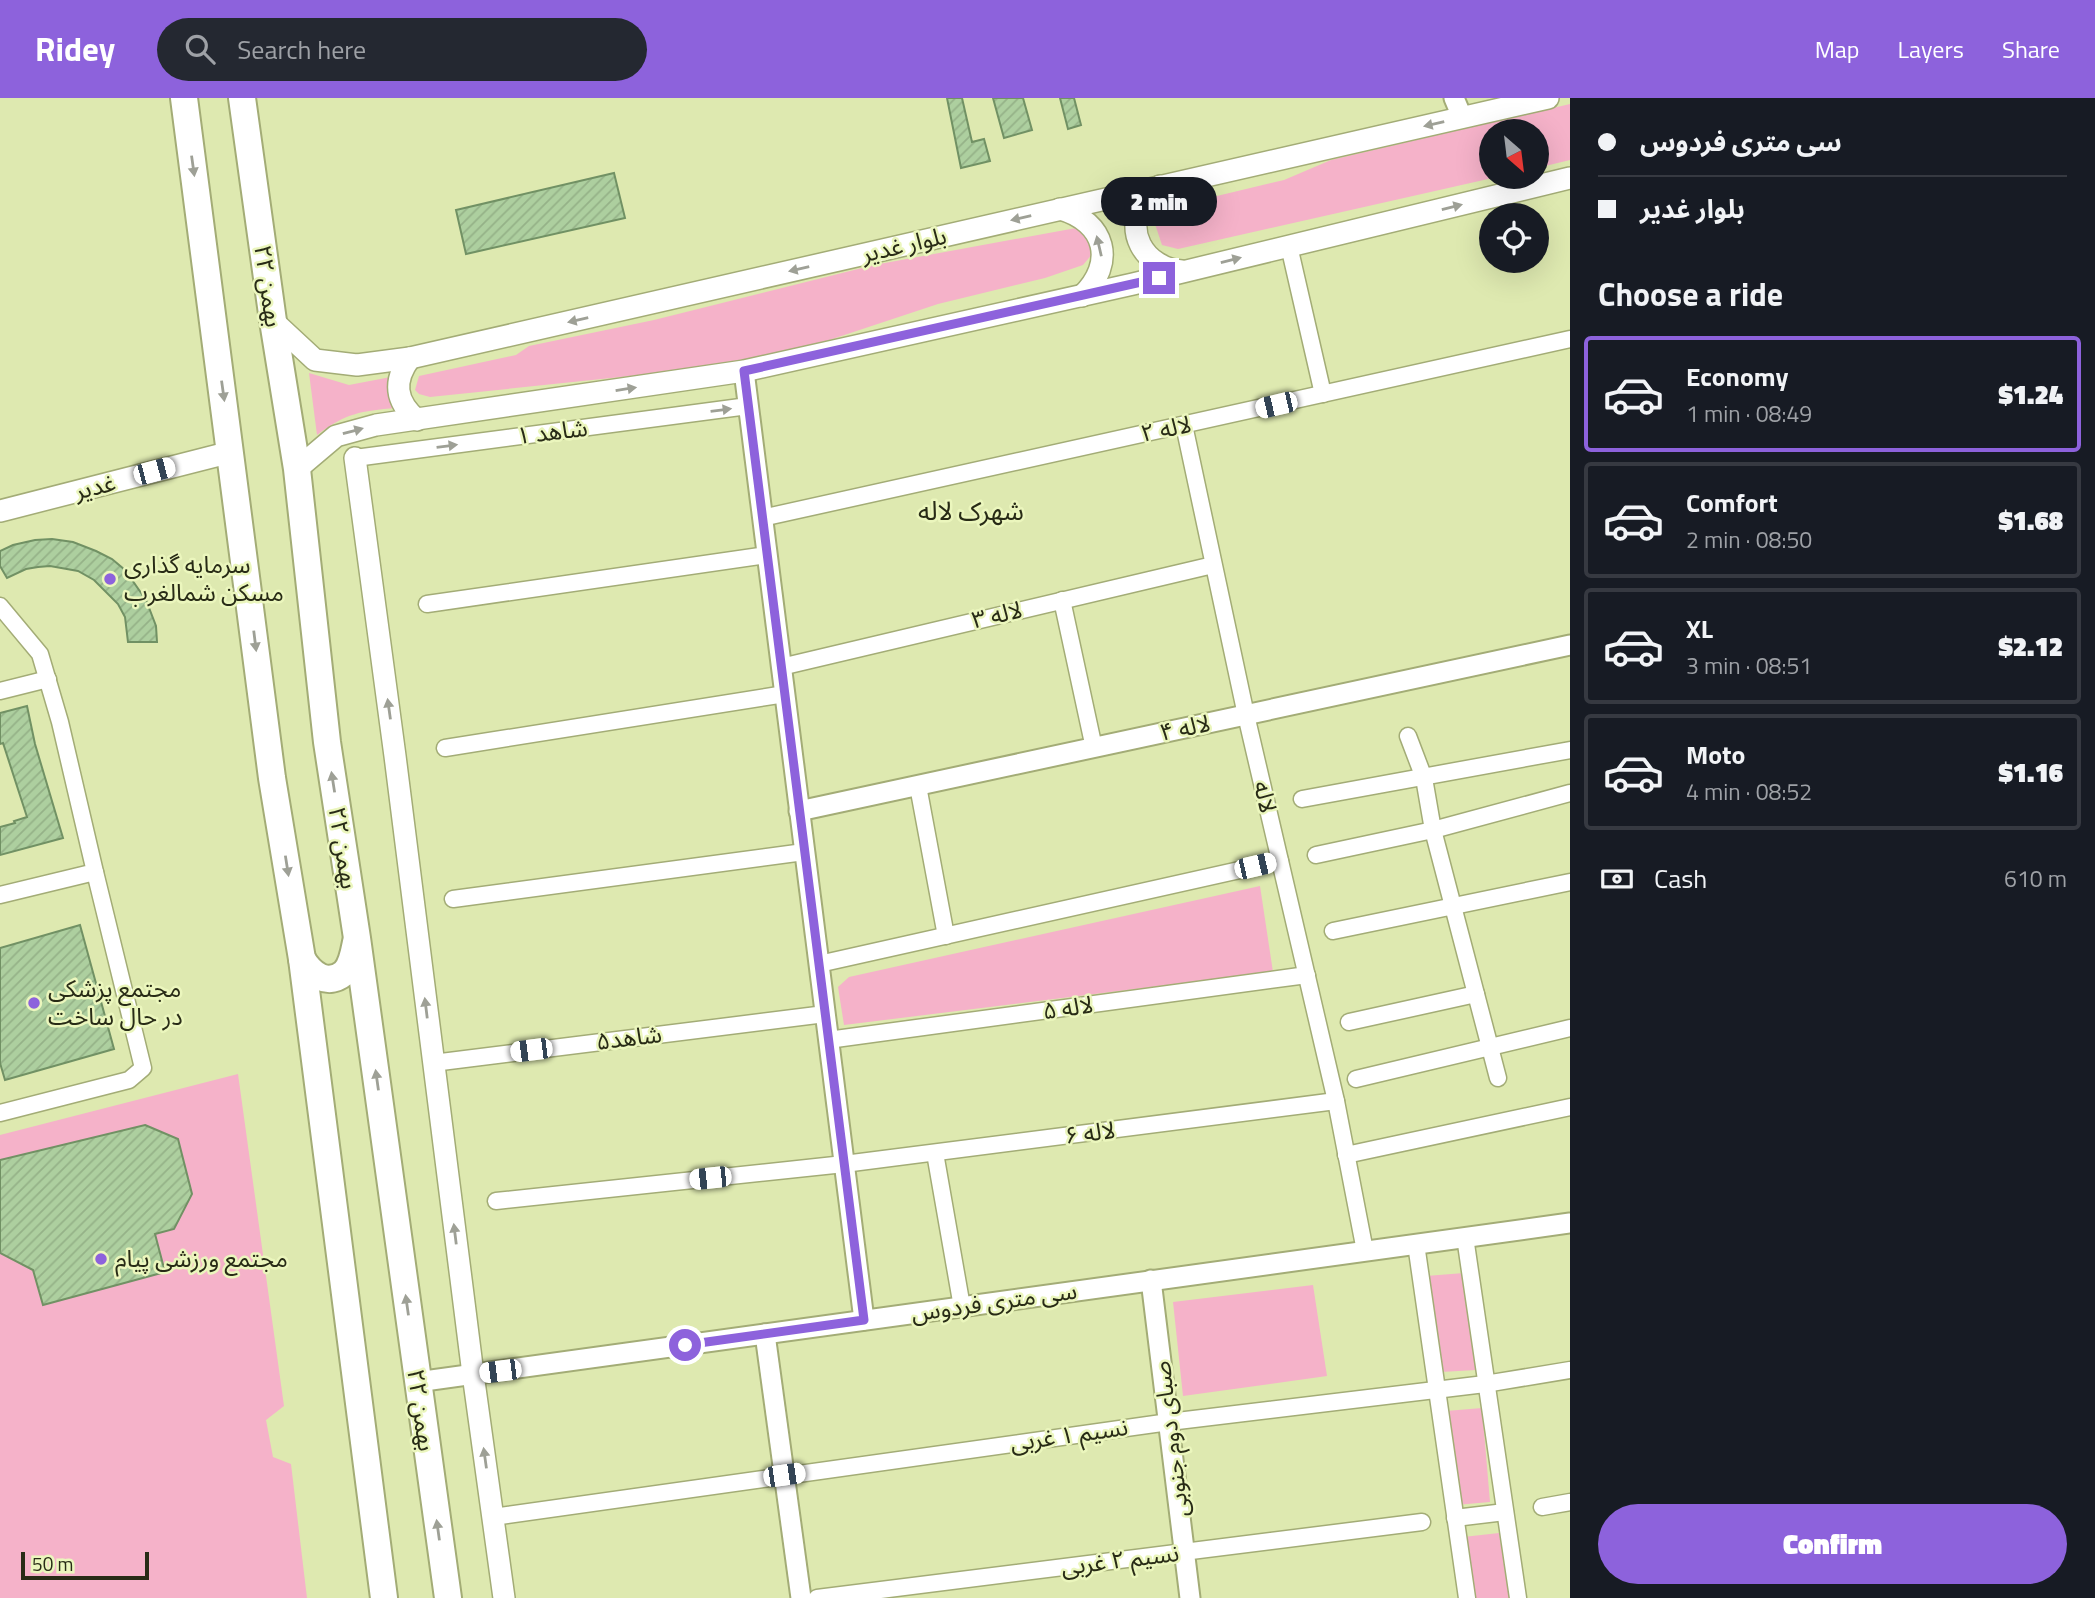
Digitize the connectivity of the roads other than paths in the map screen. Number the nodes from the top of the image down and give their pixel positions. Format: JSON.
{"nodes":[{"id":1,"x":184,"y":98,"type":"edge"},
{"id":2,"x":242,"y":98,"type":"edge"},
{"id":3,"x":1548,"y":98,"type":"edge"},
{"id":4,"x":1458,"y":108,"type":"edge"},
{"id":5,"x":1570,"y":178,"type":"edge"},
{"id":6,"x":1160,"y":186,"type":"junction"},
{"id":7,"x":1060,"y":209,"type":"junction"},
{"id":8,"x":1289,"y":247,"type":"junction"},
{"id":9,"x":1186,"y":271,"type":"junction"},
{"id":10,"x":1082,"y":296,"type":"junction"},
{"id":11,"x":272,"y":321,"type":"junction"},
{"id":12,"x":1570,"y":339,"type":"edge"},
{"id":13,"x":410,"y":358,"type":"junction"},
{"id":14,"x":744,"y":371,"type":"junction"},
{"id":15,"x":1323,"y":394,"type":"junction"},
{"id":16,"x":748,"y":407,"type":"junction"},
{"id":17,"x":417,"y":420,"type":"junction"},
{"id":18,"x":1184,"y":425,"type":"junction"},
{"id":19,"x":231,"y":452,"type":"junction"},
{"id":20,"x":355,"y":458,"type":"joint"},
{"id":21,"x":297,"y":469,"type":"junction"},
{"id":22,"x":0,"y":511,"type":"edge"},
{"id":23,"x":762,"y":518,"type":"junction"},
{"id":24,"x":767,"y":555,"type":"junction"},
{"id":25,"x":1213,"y":565,"type":"junction"},
{"id":26,"x":1062,"y":600,"type":"junction"},
{"id":27,"x":427,"y":604,"type":"dead end"},
{"id":28,"x":0,"y":606,"type":"edge"},
{"id":29,"x":1570,"y":645,"type":"edge"},
{"id":30,"x":781,"y":667,"type":"junction"},
{"id":31,"x":48,"y":679,"type":"junction"},
{"id":32,"x":0,"y":691,"type":"edge"},
{"id":33,"x":785,"y":694,"type":"junction"},
{"id":34,"x":1246,"y":715,"type":"junction"},
{"id":35,"x":1408,"y":736,"type":"dead end"},
{"id":36,"x":445,"y":748,"type":"dead end"},
{"id":37,"x":1094,"y":748,"type":"junction"},
{"id":38,"x":1570,"y":750,"type":"edge"},
{"id":39,"x":1424,"y":778,"type":"junction"},
{"id":40,"x":918,"y":786,"type":"junction"},
{"id":41,"x":1570,"y":793,"type":"edge"},
{"id":42,"x":1302,"y":799,"type":"dead end"},
{"id":43,"x":799,"y":811,"type":"junction"},
{"id":44,"x":1433,"y":830,"type":"junction"},
{"id":45,"x":804,"y":852,"type":"junction"},
{"id":46,"x":1316,"y":855,"type":"dead end"},
{"id":47,"x":1280,"y":861,"type":"junction"},
{"id":48,"x":95,"y":872,"type":"junction"},
{"id":49,"x":1570,"y":882,"type":"edge"},
{"id":50,"x":0,"y":895,"type":"edge"},
{"id":51,"x":453,"y":899,"type":"dead end"},
{"id":52,"x":1453,"y":906,"type":"junction"},
{"id":53,"x":1333,"y":931,"type":"dead end"},
{"id":54,"x":946,"y":936,"type":"junction"},
{"id":55,"x":357,"y":938,"type":"junction"},
{"id":56,"x":302,"y":959,"type":"junction"},
{"id":57,"x":819,"y":964,"type":"junction"},
{"id":58,"x":1307,"y":975,"type":"junction"},
{"id":59,"x":1476,"y":994,"type":"junction"},
{"id":60,"x":825,"y":1014,"type":"junction"},
{"id":61,"x":1349,"y":1022,"type":"dead end"},
{"id":62,"x":1570,"y":1028,"type":"edge"},
{"id":63,"x":828,"y":1040,"type":"junction"},
{"id":64,"x":1489,"y":1046,"type":"junction"},
{"id":65,"x":433,"y":1063,"type":"junction"},
{"id":66,"x":1498,"y":1078,"type":"dead end"},
{"id":67,"x":1356,"y":1079,"type":"dead end"},
{"id":68,"x":1336,"y":1101,"type":"junction"},
{"id":69,"x":1570,"y":1107,"type":"edge"},
{"id":70,"x":0,"y":1113,"type":"edge"},
{"id":71,"x":935,"y":1153,"type":"junction"},
{"id":72,"x":1346,"y":1155,"type":"junction"},
{"id":73,"x":844,"y":1164,"type":"junction"},
{"id":74,"x":496,"y":1201,"type":"dead end"},
{"id":75,"x":1570,"y":1223,"type":"edge"},
{"id":76,"x":1465,"y":1237,"type":"junction"},
{"id":77,"x":1416,"y":1244,"type":"junction"},
{"id":78,"x":1365,"y":1251,"type":"junction"},
{"id":79,"x":1152,"y":1280,"type":"junction"},
{"id":80,"x":962,"y":1307,"type":"junction"},
{"id":81,"x":864,"y":1320,"type":"junction"},
{"id":82,"x":765,"y":1334,"type":"junction"},
{"id":83,"x":1570,"y":1370,"type":"edge"},
{"id":84,"x":473,"y":1374,"type":"junction"},
{"id":85,"x":417,"y":1382,"type":"junction"},
{"id":86,"x":1485,"y":1384,"type":"junction"},
{"id":87,"x":1437,"y":1389,"type":"junction"},
{"id":88,"x":1168,"y":1422,"type":"junction"},
{"id":89,"x":784,"y":1475,"type":"junction"},
{"id":90,"x":1570,"y":1502,"type":"edge"},
{"id":91,"x":1542,"y":1507,"type":"dead end"},
{"id":92,"x":1505,"y":1512,"type":"junction"},
{"id":93,"x":493,"y":1517,"type":"junction"},
{"id":94,"x":1455,"y":1518,"type":"junction"},
{"id":95,"x":1422,"y":1522,"type":"dead end"},
{"id":96,"x":1185,"y":1552,"type":"junction"},
{"id":97,"x":384,"y":1598,"type":"edge"},
{"id":98,"x":448,"y":1598,"type":"edge"},
{"id":99,"x":504,"y":1598,"type":"edge"},
{"id":100,"x":801,"y":1598,"type":"edge"},
{"id":101,"x":817,"y":1598,"type":"edge"},
{"id":102,"x":1190,"y":1598,"type":"edge"},
{"id":103,"x":1467,"y":1598,"type":"edge"},
{"id":104,"x":1518,"y":1598,"type":"edge"}],
"edges":[{"from":1,"to":19,"type":"highway","one_way":true},
{"from":2,"to":11,"type":"highway","name":"۲۲ بهمن"},
{"from":3,"to":4,"type":"main road","name":"بلوار غدیر"},
{"from":4,"to":6,"type":"main road","name":"بلوار غدیر","one_way":true},
{"from":8,"to":5,"type":"main road","one_way":true},
{"from":6,"to":7,"type":"main road","name":"بلوار غدیر"},
{"from":6,"to":9,"type":"main road"},
{"from":10,"to":7,"type":"main road","one_way":true},
{"from":7,"to":13,"type":"main road","name":"بلوار غدیر","one_way":true},
{"from":9,"to":8,"type":"main road","one_way":true},
{"from":8,"to":15,"type":"street"},
{"from":9,"to":10,"type":"main road"},
{"from":10,"to":14,"type":"main road"},
{"from":11,"to":13,"type":"main road","name":"بلوار غدیر"},
{"from":11,"to":21,"type":"highway","name":"۲۲ بهمن"},
{"from":12,"to":15,"type":"street","name":"لاله ۲"},
{"from":13,"to":17,"type":"main road"},
{"from":14,"to":16,"type":"street"},
{"from":17,"to":14,"type":"main road","one_way":true},
{"from":15,"to":18,"type":"street","name":"لاله ۲"},
{"from":20,"to":16,"type":"street","name":"شاهد ۱","one_way":true},
{"from":16,"to":23,"type":"street"},
{"from":21,"to":17,"type":"main road","one_way":true},
{"from":18,"to":23,"type":"street","name":"لاله ۲"},
{"from":18,"to":25,"type":"street","name":"لاله"},
{"from":19,"to":22,"type":"main road","name":"غدیر"},
{"from":19,"to":56,"type":"highway","one_way":true},
{"from":65,"to":20,"type":"main road","one_way":true},
{"from":55,"to":21,"type":"highway","name":"۲۲ بهمن","one_way":true},
{"from":23,"to":24,"type":"street"},
{"from":24,"to":27,"type":"street"},
{"from":24,"to":30,"type":"street"},
{"from":25,"to":26,"type":"street","name":"لاله ۳"},
{"from":25,"to":34,"type":"street","name":"لاله"},
{"from":26,"to":30,"type":"street","name":"لاله ۳"},
{"from":26,"to":37,"type":"street"},
{"from":28,"to":31,"type":"street"},
{"from":29,"to":34,"type":"street","name":"لاله ۴"},
{"from":30,"to":33,"type":"street"},
{"from":31,"to":32,"type":"street"},
{"from":31,"to":48,"type":"street"},
{"from":33,"to":36,"type":"street"},
{"from":33,"to":43,"type":"street"},
{"from":34,"to":37,"type":"street","name":"لاله ۴"},
{"from":34,"to":47,"type":"street","name":"لاله"},
{"from":35,"to":39,"type":"street"},
{"from":37,"to":40,"type":"street","name":"لاله ۴"},
{"from":38,"to":39,"type":"street"},
{"from":39,"to":42,"type":"street"},
{"from":39,"to":44,"type":"street"},
{"from":40,"to":43,"type":"street","name":"لاله ۴"},
{"from":40,"to":54,"type":"street"},
{"from":41,"to":44,"type":"street"},
{"from":43,"to":45,"type":"street"},
{"from":44,"to":46,"type":"street"},
{"from":44,"to":52,"type":"street"},
{"from":45,"to":51,"type":"street"},
{"from":45,"to":57,"type":"street"},
{"from":47,"to":54,"type":"street"},
{"from":47,"to":58,"type":"street","name":"لاله"},
{"from":48,"to":50,"type":"street"},
{"from":48,"to":70,"type":"street"},
{"from":49,"to":52,"type":"street"},
{"from":52,"to":53,"type":"street"},
{"from":52,"to":59,"type":"street"},
{"from":54,"to":57,"type":"street"},
{"from":55,"to":56,"type":"highway"},
{"from":85,"to":55,"type":"highway","name":"۲۲ بهمن","one_way":true},
{"from":56,"to":97,"type":"highway"},
{"from":57,"to":60,"type":"street"},
{"from":58,"to":63,"type":"street","name":"لاله ۵"},
{"from":58,"to":68,"type":"street","name":"لاله"},
{"from":59,"to":61,"type":"street"},
{"from":59,"to":64,"type":"street"},
{"from":60,"to":63,"type":"street"},
{"from":60,"to":65,"type":"street","name":"شاهد۵"},
{"from":62,"to":64,"type":"street"},
{"from":63,"to":73,"type":"street"},
{"from":64,"to":66,"type":"street"},
{"from":64,"to":67,"type":"street"},
{"from":84,"to":65,"type":"main road","one_way":true},
{"from":68,"to":71,"type":"street","name":"لاله ۶"},
{"from":68,"to":72,"type":"street","name":"لاله"},
{"from":69,"to":72,"type":"street"},
{"from":71,"to":73,"type":"street","name":"لاله ۶"},
{"from":71,"to":80,"type":"street"},
{"from":72,"to":78,"type":"street","name":"لاله"},
{"from":73,"to":74,"type":"street","name":"لاله ۶"},
{"from":73,"to":81,"type":"street"},
{"from":75,"to":76,"type":"street","name":"سی متری فردوس"},
{"from":76,"to":77,"type":"street","name":"سی متری فردوس"},
{"from":76,"to":86,"type":"street"},
{"from":77,"to":78,"type":"street","name":"سی متری فردوس"},
{"from":77,"to":87,"type":"street"},
{"from":78,"to":79,"type":"street","name":"سی متری فردوس"},
{"from":79,"to":80,"type":"street","name":"سی متری فردوس"},
{"from":79,"to":88,"type":"street","name":"صبای دوم جنوبی"},
{"from":80,"to":81,"type":"street","name":"سی متری فردوس"},
{"from":81,"to":82,"type":"street","name":"سی متری فردوس"},
{"from":82,"to":84,"type":"street","name":"سی متری فردوس"},
{"from":82,"to":89,"type":"street"},
{"from":83,"to":86,"type":"street","name":"نسیم ۱ غربی"},
{"from":84,"to":85,"type":"street","name":"سی متری فردوس"},
{"from":93,"to":84,"type":"main road","one_way":true},
{"from":98,"to":85,"type":"highway","name":"۲۲ بهمن","one_way":true},
{"from":86,"to":87,"type":"street","name":"نسیم ۱ غربی"},
{"from":86,"to":92,"type":"street"},
{"from":87,"to":88,"type":"street","name":"نسیم ۱ غربی"},
{"from":87,"to":94,"type":"street"},
{"from":88,"to":89,"type":"street","name":"نسیم ۱ غربی"},
{"from":88,"to":96,"type":"street","name":"صبای دوم جنوبی"},
{"from":89,"to":93,"type":"street","name":"نسیم ۱ غربی"},
{"from":89,"to":100,"type":"street"},
{"from":90,"to":91,"type":"street"},
{"from":92,"to":94,"type":"street"},
{"from":92,"to":104,"type":"street"},
{"from":93,"to":99,"type":"main road"},
{"from":94,"to":103,"type":"street"},
{"from":95,"to":96,"type":"street","name":"نسیم ۲ غربی"},
{"from":96,"to":101,"type":"street","name":"نسیم ۲ غربی"},
{"from":96,"to":102,"type":"street","name":"صبای دوم جنوبی"}]}
